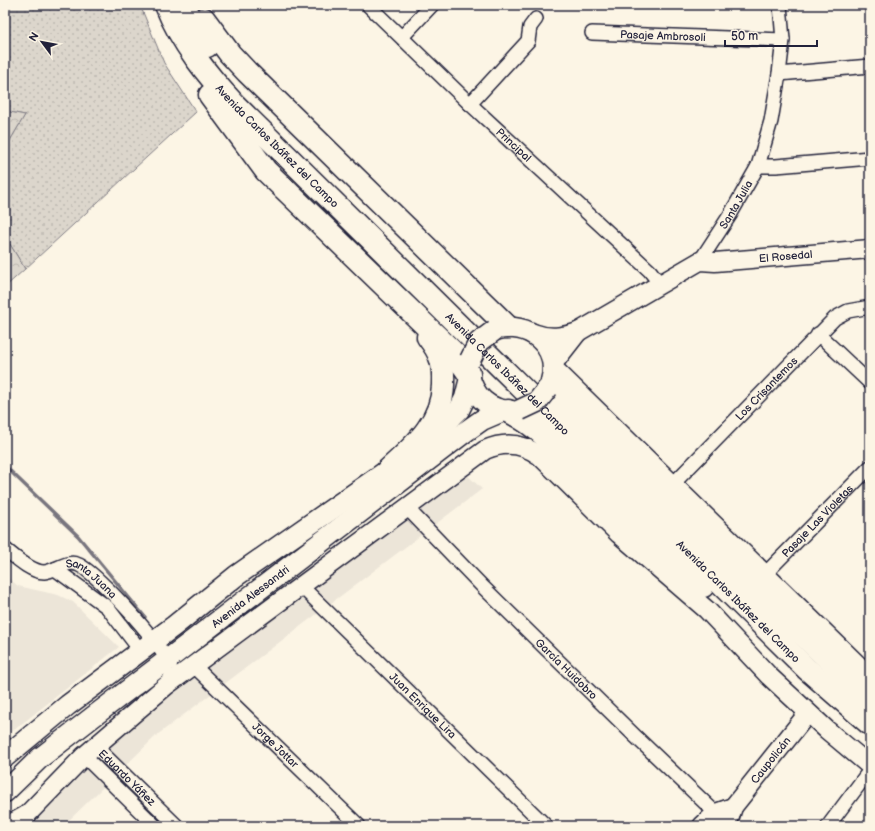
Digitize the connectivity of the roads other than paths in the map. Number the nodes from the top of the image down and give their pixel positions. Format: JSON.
{"nodes":[{"id":1,"x":166,"y":5,"type":"edge"},
{"id":2,"x":184,"y":5,"type":"edge"},
{"id":3,"x":194,"y":5,"type":"edge"},
{"id":4,"x":368,"y":5,"type":"edge"},
{"id":5,"x":432,"y":5,"type":"edge"},
{"id":6,"x":780,"y":5,"type":"edge"},
{"id":7,"x":536,"y":19,"type":"dead end"},
{"id":8,"x":177,"y":26,"type":"junction"},
{"id":9,"x":592,"y":33,"type":"dead end"},
{"id":10,"x":402,"y":37,"type":"junction"},
{"id":11,"x":783,"y":40,"type":"junction"},
{"id":12,"x":870,"y":66,"type":"edge"},
{"id":13,"x":779,"y":74,"type":"junction"},
{"id":14,"x":470,"y":104,"type":"junction"},
{"id":15,"x":870,"y":158,"type":"edge"},
{"id":16,"x":758,"y":166,"type":"junction"},
{"id":17,"x":870,"y":249,"type":"edge"},
{"id":18,"x":700,"y":261,"type":"junction"},
{"id":19,"x":660,"y":284,"type":"junction"},
{"id":20,"x":406,"y":307,"type":"junction"},
{"id":21,"x":870,"y":307,"type":"edge"},
{"id":22,"x":502,"y":329,"type":"junction"},
{"id":23,"x":578,"y":332,"type":"junction"},
{"id":24,"x":533,"y":333,"type":"junction"},
{"id":25,"x":818,"y":334,"type":"junction"},
{"id":26,"x":553,"y":366,"type":"junction"},
{"id":27,"x":470,"y":370,"type":"junction"},
{"id":28,"x":870,"y":383,"type":"edge"},
{"id":29,"x":510,"y":411,"type":"junction"},
{"id":30,"x":870,"y":467,"type":"edge"},
{"id":31,"x":388,"y":470,"type":"junction"},
{"id":32,"x":672,"y":485,"type":"junction"},
{"id":33,"x":406,"y":507,"type":"junction"},
{"id":34,"x":5,"y":549,"type":"edge"},
{"id":35,"x":55,"y":569,"type":"junction"},
{"id":36,"x":764,"y":575,"type":"junction"},
{"id":37,"x":300,"y":585,"type":"junction"},
{"id":38,"x":147,"y":645,"type":"junction"},
{"id":39,"x":168,"y":661,"type":"junction"},
{"id":40,"x":193,"y":665,"type":"junction"},
{"id":41,"x":807,"y":669,"type":"junction"},
{"id":42,"x":867,"y":669,"type":"edge"},
{"id":43,"x":167,"y":685,"type":"junction"},
{"id":44,"x":828,"y":688,"type":"junction"},
{"id":45,"x":870,"y":699,"type":"edge"},
{"id":46,"x":808,"y":713,"type":"junction"},
{"id":47,"x":870,"y":724,"type":"edge"},
{"id":48,"x":870,"y":735,"type":"edge"},
{"id":49,"x":90,"y":751,"type":"junction"},
{"id":50,"x":5,"y":757,"type":"edge"},
{"id":51,"x":870,"y":766,"type":"edge"},
{"id":52,"x":870,"y":770,"type":"edge"},
{"id":53,"x":5,"y":792,"type":"edge"},
{"id":54,"x":726,"y":819,"type":"edge"},
{"id":55,"x":17,"y":823,"type":"edge"},
{"id":56,"x":155,"y":826,"type":"edge"},
{"id":57,"x":177,"y":826,"type":"edge"},
{"id":58,"x":359,"y":826,"type":"edge"},
{"id":59,"x":546,"y":826,"type":"edge"},
{"id":60,"x":702,"y":826,"type":"edge"},
{"id":61,"x":828,"y":826,"type":"edge"}],
"edges":[{"from":1,"to":8,"type":"highway","name":"Avenida Carlos Ibáñez del Campo"},
{"from":2,"to":45,"type":"highway","name":"Avenida Carlos Ibáñez del Campo"},
{"from":3,"to":22,"type":"highway"},
{"from":4,"to":10,"type":"street","name":"Principal"},
{"from":5,"to":10,"type":"street"},
{"from":6,"to":11,"type":"street","name":"Santa Julia"},
{"from":7,"to":14,"type":"street"},
{"from":8,"to":20,"type":"highway"},
{"from":8,"to":41,"type":"highway","name":"Avenida Carlos Ibáñez del Campo"},
{"from":9,"to":11,"type":"street","name":"Pasaje Ambrosoli"},
{"from":10,"to":14,"type":"street","name":"Principal"},
{"from":11,"to":13,"type":"street","name":"Santa Julia"},
{"from":12,"to":13,"type":"street"},
{"from":13,"to":16,"type":"street","name":"Santa Julia"},
{"from":14,"to":19,"type":"street","name":"Principal"},
{"from":15,"to":16,"type":"street"},
{"from":16,"to":18,"type":"street","name":"Santa Julia"},
{"from":17,"to":18,"type":"main road","name":"El Rosedal"},
{"from":18,"to":19,"type":"main road","name":"Santa Julia"},
{"from":19,"to":23,"type":"main road","name":"Santa Julia"},
{"from":20,"to":27,"type":"highway"},
{"from":20,"to":31,"type":"highway"},
{"from":21,"to":25,"type":"street","name":"Los Crisantemos"},
{"from":22,"to":24,"type":"main road"},
{"from":22,"to":27,"type":"main road","bridge":true},
{"from":23,"to":24,"type":"main road","name":"Santa Julia"},
{"from":23,"to":26,"type":"main road","name":"Santa Julia"},
{"from":24,"to":26,"type":"main road"},
{"from":25,"to":28,"type":"street"},
{"from":25,"to":32,"type":"street","name":"Los Crisantemos"},
{"from":26,"to":29,"type":"main road","bridge":true},
{"from":26,"to":32,"type":"main road"},
{"from":27,"to":29,"type":"main road"},
{"from":27,"to":31,"type":"main road"},
{"from":29,"to":39,"type":"main road","name":"Avenida Alessandri"},
{"from":29,"to":41,"type":"highway"},
{"from":30,"to":36,"type":"street","name":"Pasaje Las Violetas"},
{"from":31,"to":38,"type":"main road"},
{"from":32,"to":36,"type":"main road"},
{"from":33,"to":37,"type":"main road","name":"Avenida Alessandri"},
{"from":33,"to":46,"type":"main road"},
{"from":33,"to":54,"type":"street","name":"García Huidobro"},
{"from":34,"to":35,"type":"street"},
{"from":35,"to":38,"type":"street","name":"Santa Juana"},
{"from":35,"to":38,"type":"street","name":"Santa Juana"},
{"from":36,"to":42,"type":"main road"},
{"from":37,"to":40,"type":"main road","name":"Avenida Alessandri"},
{"from":37,"to":59,"type":"street","name":"Juan Enrique Lira"},
{"from":38,"to":39,"type":"street"},
{"from":38,"to":50,"type":"main road"},
{"from":39,"to":43,"type":"street"},
{"from":39,"to":53,"type":"main road","name":"Avenida Alessandri"},
{"from":40,"to":43,"type":"main road","name":"Avenida Alessandri"},
{"from":40,"to":58,"type":"street","name":"Jorge Jottar"},
{"from":41,"to":44,"type":"highway","name":"Avenida Carlos Ibáñez del Campo"},
{"from":43,"to":49,"type":"main road","name":"Avenida Alessandri"},
{"from":44,"to":47,"type":"highway","name":"Avenida Carlos Ibáñez del Campo"},
{"from":44,"to":48,"type":"highway"},
{"from":46,"to":51,"type":"main road"},
{"from":46,"to":54,"type":"main road","name":"Caupolicán"},
{"from":49,"to":55,"type":"main road","name":"Avenida Alessandri"},
{"from":49,"to":56,"type":"street","name":"Eduardo Yáñez"},
{"from":49,"to":57,"type":"street","name":"Eduardo Yáñez"},
{"from":52,"to":61,"type":"street"},
{"from":54,"to":60,"type":"main road","name":"Caupolicán"}]}
